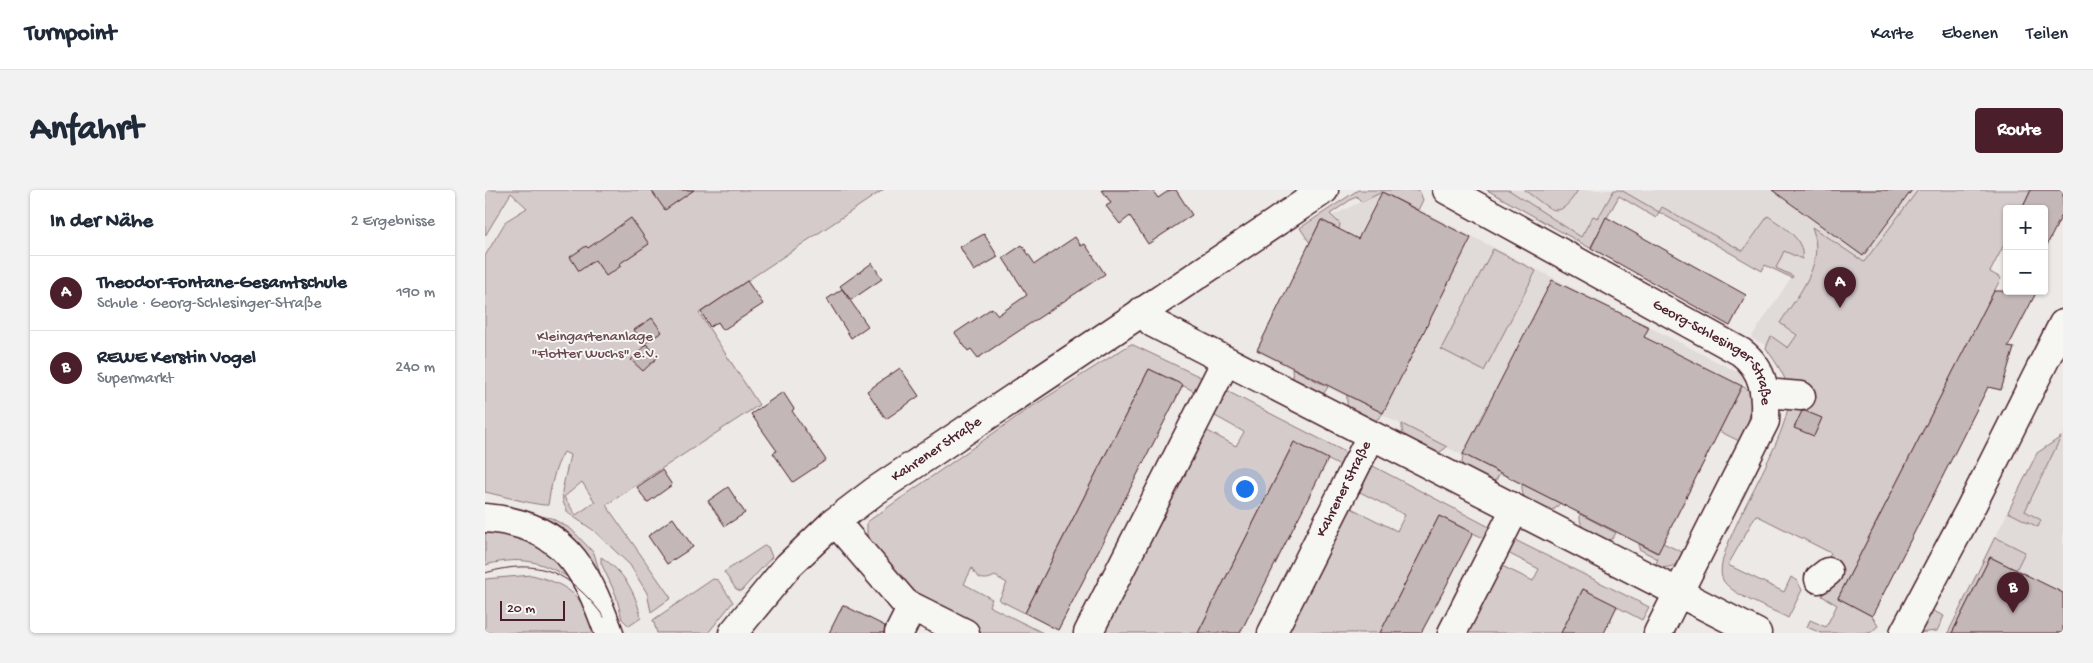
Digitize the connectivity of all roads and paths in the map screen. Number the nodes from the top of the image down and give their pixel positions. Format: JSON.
{"nodes":[{"id":1,"x":1324,"y":190,"type":"edge"},
{"id":2,"x":1447,"y":190,"type":"edge"},
{"id":3,"x":1142,"y":311,"type":"junction"},
{"id":4,"x":2063,"y":324,"type":"edge"},
{"id":5,"x":1226,"y":361,"type":"junction"},
{"id":6,"x":1766,"y":393,"type":"junction"},
{"id":7,"x":1801,"y":396,"type":"dead end"},
{"id":8,"x":1371,"y":436,"type":"junction"},
{"id":9,"x":1515,"y":509,"type":"junction"},
{"id":10,"x":485,"y":518,"type":"edge"},
{"id":11,"x":833,"y":523,"type":"junction"},
{"id":12,"x":1679,"y":594,"type":"junction"},
{"id":13,"x":912,"y":606,"type":"junction"},
{"id":14,"x":609,"y":633,"type":"edge"},
{"id":15,"x":733,"y":633,"type":"edge"},
{"id":16,"x":899,"y":633,"type":"edge"},
{"id":17,"x":965,"y":633,"type":"edge"},
{"id":18,"x":1088,"y":633,"type":"edge"},
{"id":19,"x":1272,"y":633,"type":"edge"},
{"id":20,"x":1452,"y":633,"type":"edge"},
{"id":21,"x":1658,"y":633,"type":"edge"},
{"id":22,"x":1757,"y":633,"type":"edge"},
{"id":23,"x":1904,"y":633,"type":"edge"}],
"edges":[{"from":1,"to":3,"type":"street","name":"Kahrener Straße"},
{"from":2,"to":6,"type":"street","name":"Georg-Schlesinger-Straße"},
{"from":3,"to":5,"type":"street","name":"Kahrener Straße"},
{"from":3,"to":11,"type":"street","name":"Kahrener Straße"},
{"from":4,"to":23,"type":"street"},
{"from":5,"to":8,"type":"street","name":"Kahrener Straße"},
{"from":5,"to":18,"type":"street"},
{"from":6,"to":7,"type":"street"},
{"from":6,"to":12,"type":"street","name":"Georg-Schlesinger-Straße"},
{"from":8,"to":9,"type":"street"},
{"from":8,"to":19,"type":"street","name":"Kahrener Straße"},
{"from":9,"to":12,"type":"street"},
{"from":9,"to":20,"type":"street"},
{"from":10,"to":14,"type":"street"},
{"from":11,"to":13,"type":"street"},
{"from":11,"to":15,"type":"street","name":"Kahrener Straße"},
{"from":12,"to":21,"type":"street","name":"Georg-Schlesinger-Straße"},
{"from":12,"to":22,"type":"street"},
{"from":13,"to":16,"type":"street"},
{"from":13,"to":17,"type":"street"}]}
